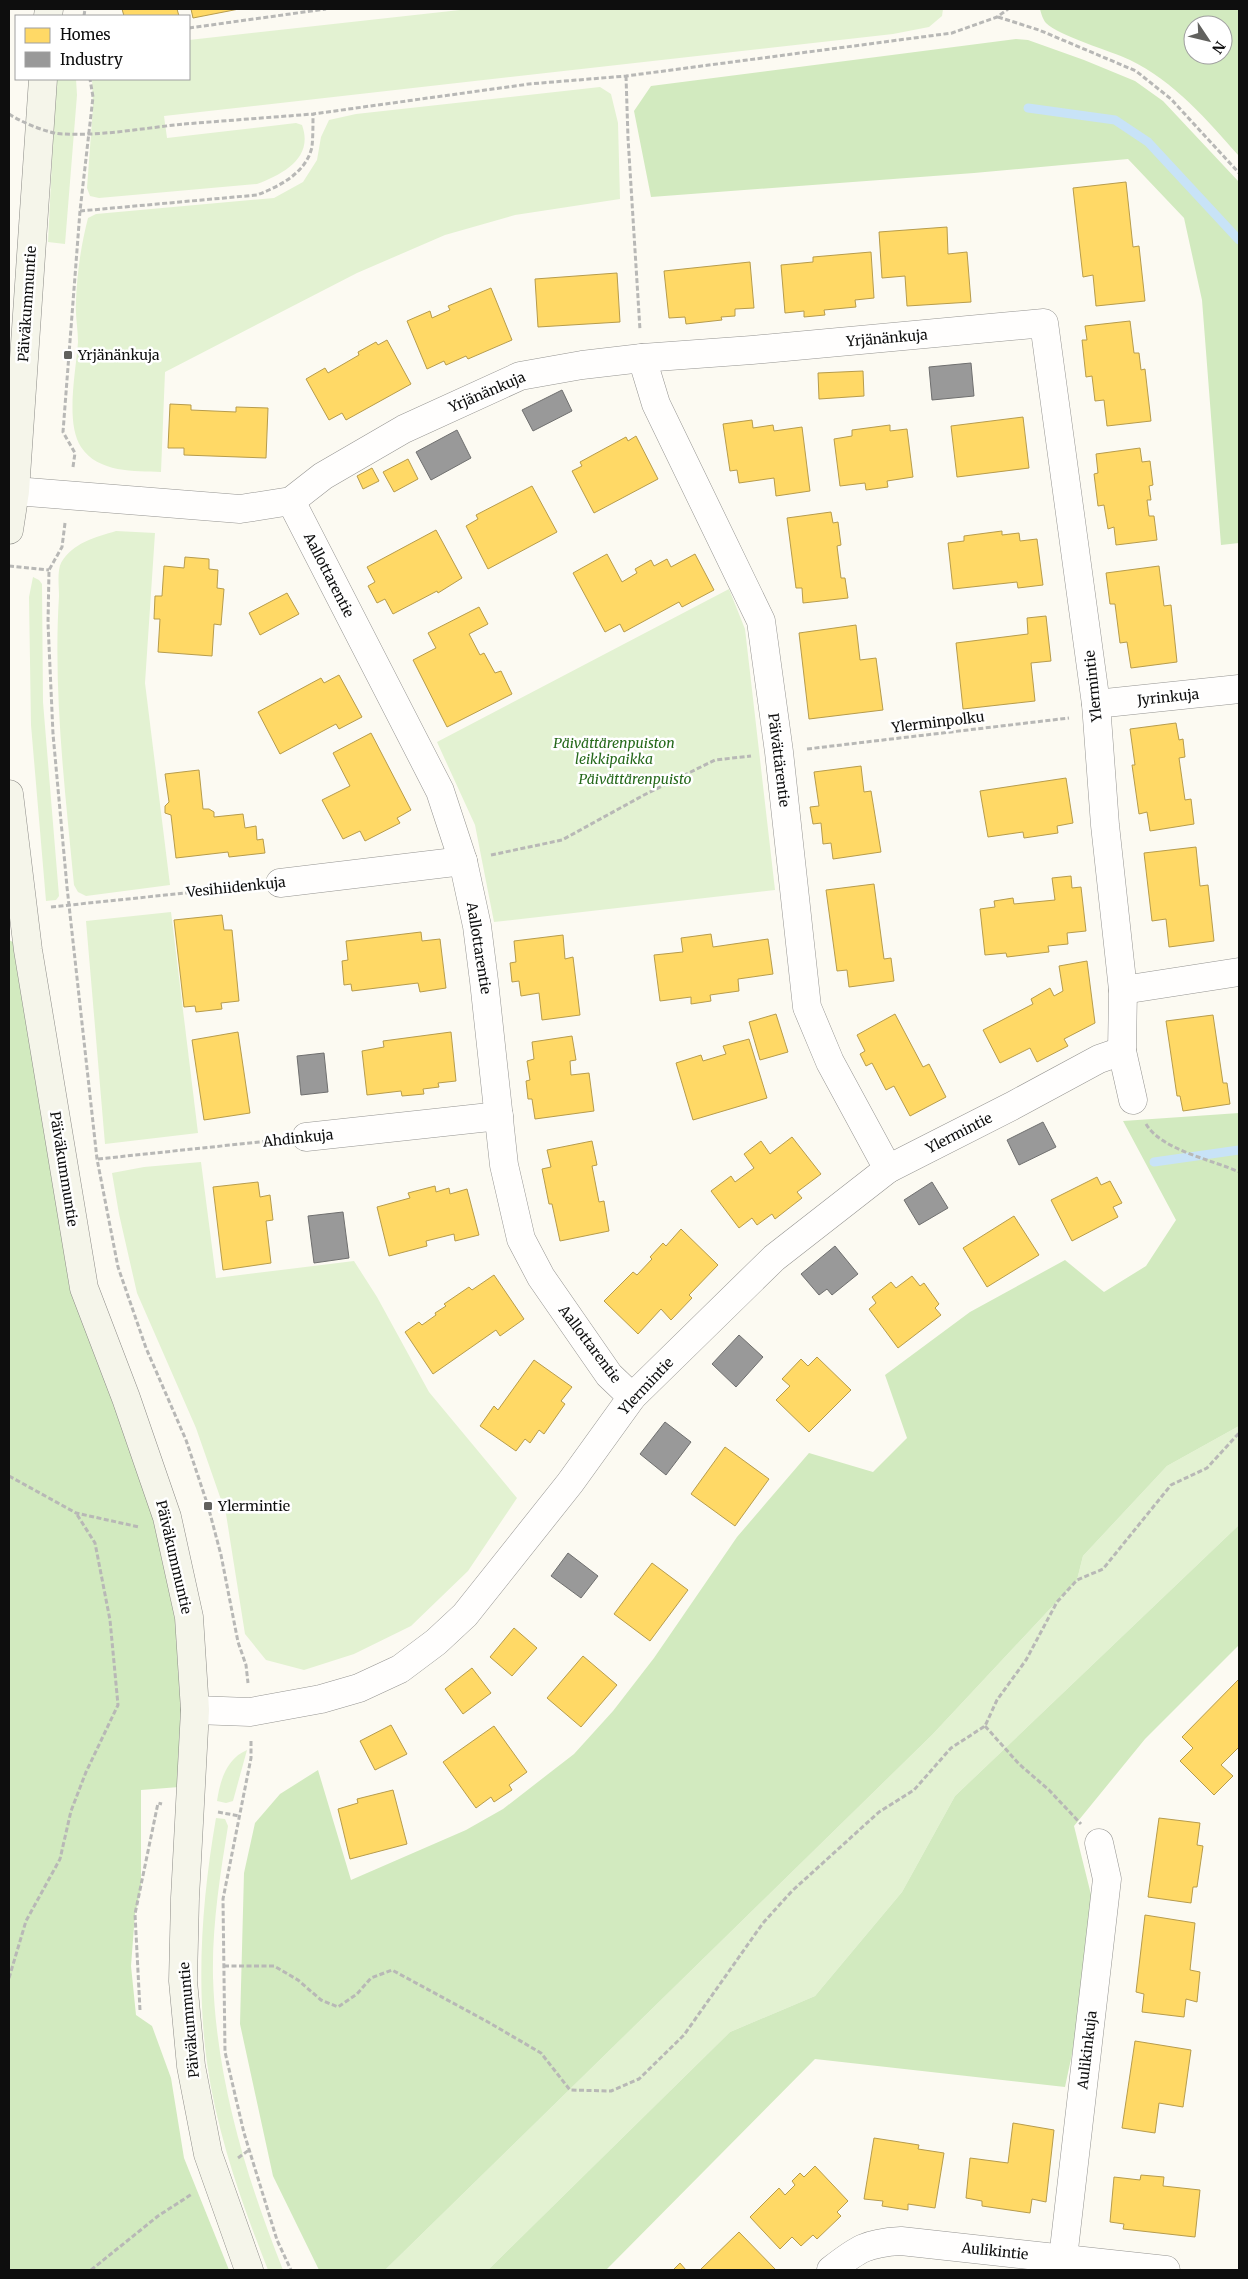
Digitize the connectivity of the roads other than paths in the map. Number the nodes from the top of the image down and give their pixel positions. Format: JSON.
{"nodes":[{"id":1,"x":43,"y":80,"type":"edge"},
{"id":2,"x":1044,"y":323,"type":"joint"},
{"id":3,"x":642,"y":358,"type":"junction"},
{"id":4,"x":14,"y":491,"type":"junction"},
{"id":5,"x":292,"y":501,"type":"junction"},
{"id":6,"x":9,"y":530,"type":"edge"},
{"id":7,"x":1239,"y":689,"type":"edge"},
{"id":8,"x":1096,"y":704,"type":"junction"},
{"id":9,"x":9,"y":794,"type":"edge"},
{"id":10,"x":463,"y":861,"type":"junction"},
{"id":11,"x":280,"y":883,"type":"road end"},
{"id":12,"x":1239,"y":972,"type":"edge"},
{"id":13,"x":1123,"y":990,"type":"junction"},
{"id":14,"x":1122,"y":1051,"type":"junction"},
{"id":15,"x":1133,"y":1100,"type":"road end"},
{"id":16,"x":499,"y":1116,"type":"junction"},
{"id":17,"x":306,"y":1137,"type":"road end"},
{"id":18,"x":888,"y":1169,"type":"junction"},
{"id":19,"x":632,"y":1397,"type":"junction"},
{"id":20,"x":195,"y":1710,"type":"junction"},
{"id":21,"x":1099,"y":1843,"type":"road end"},
{"id":22,"x":1063,"y":2258,"type":"junction"},
{"id":23,"x":249,"y":2270,"type":"edge"},
{"id":24,"x":831,"y":2270,"type":"edge"},
{"id":25,"x":1166,"y":2270,"type":"edge"}],
"edges":[{"from":1,"to":4,"type":"street","name":"Päiväkummuntie"},
{"from":2,"to":3,"type":"street","name":"Yrjänänkuja"},
{"from":2,"to":8,"type":"street","name":"Ylermintie"},
{"from":3,"to":5,"type":"street","name":"Yrjänänkuja"},
{"from":3,"to":18,"type":"street","name":"Päivättärentie"},
{"from":4,"to":5,"type":"street"},
{"from":4,"to":6,"type":"street","name":"Päiväkummuntie"},
{"from":5,"to":10,"type":"street","name":"Aallottarentie"},
{"from":7,"to":8,"type":"street","name":"Jyrinkuja"},
{"from":8,"to":13,"type":"street","name":"Ylermintie"},
{"from":9,"to":20,"type":"street","name":"Päiväkummuntie"},
{"from":10,"to":11,"type":"street","name":"Vesihiidenkuja"},
{"from":10,"to":16,"type":"street","name":"Aallottarentie"},
{"from":12,"to":13,"type":"street"},
{"from":13,"to":14,"type":"street","name":"Ylermintie"},
{"from":14,"to":15,"type":"street","name":"Ylermintie"},
{"from":14,"to":18,"type":"street","name":"Ylermintie"},
{"from":16,"to":17,"type":"street","name":"Ahdinkuja"},
{"from":16,"to":19,"type":"street","name":"Aallottarentie"},
{"from":18,"to":19,"type":"street","name":"Ylermintie"},
{"from":19,"to":20,"type":"street","name":"Ylermintie"},
{"from":20,"to":23,"type":"street","name":"Päiväkummuntie"},
{"from":21,"to":22,"type":"street","name":"Aulikinkuja"},
{"from":22,"to":24,"type":"street","name":"Aulikintie"},
{"from":22,"to":25,"type":"street","name":"Aulikintie"}]}
